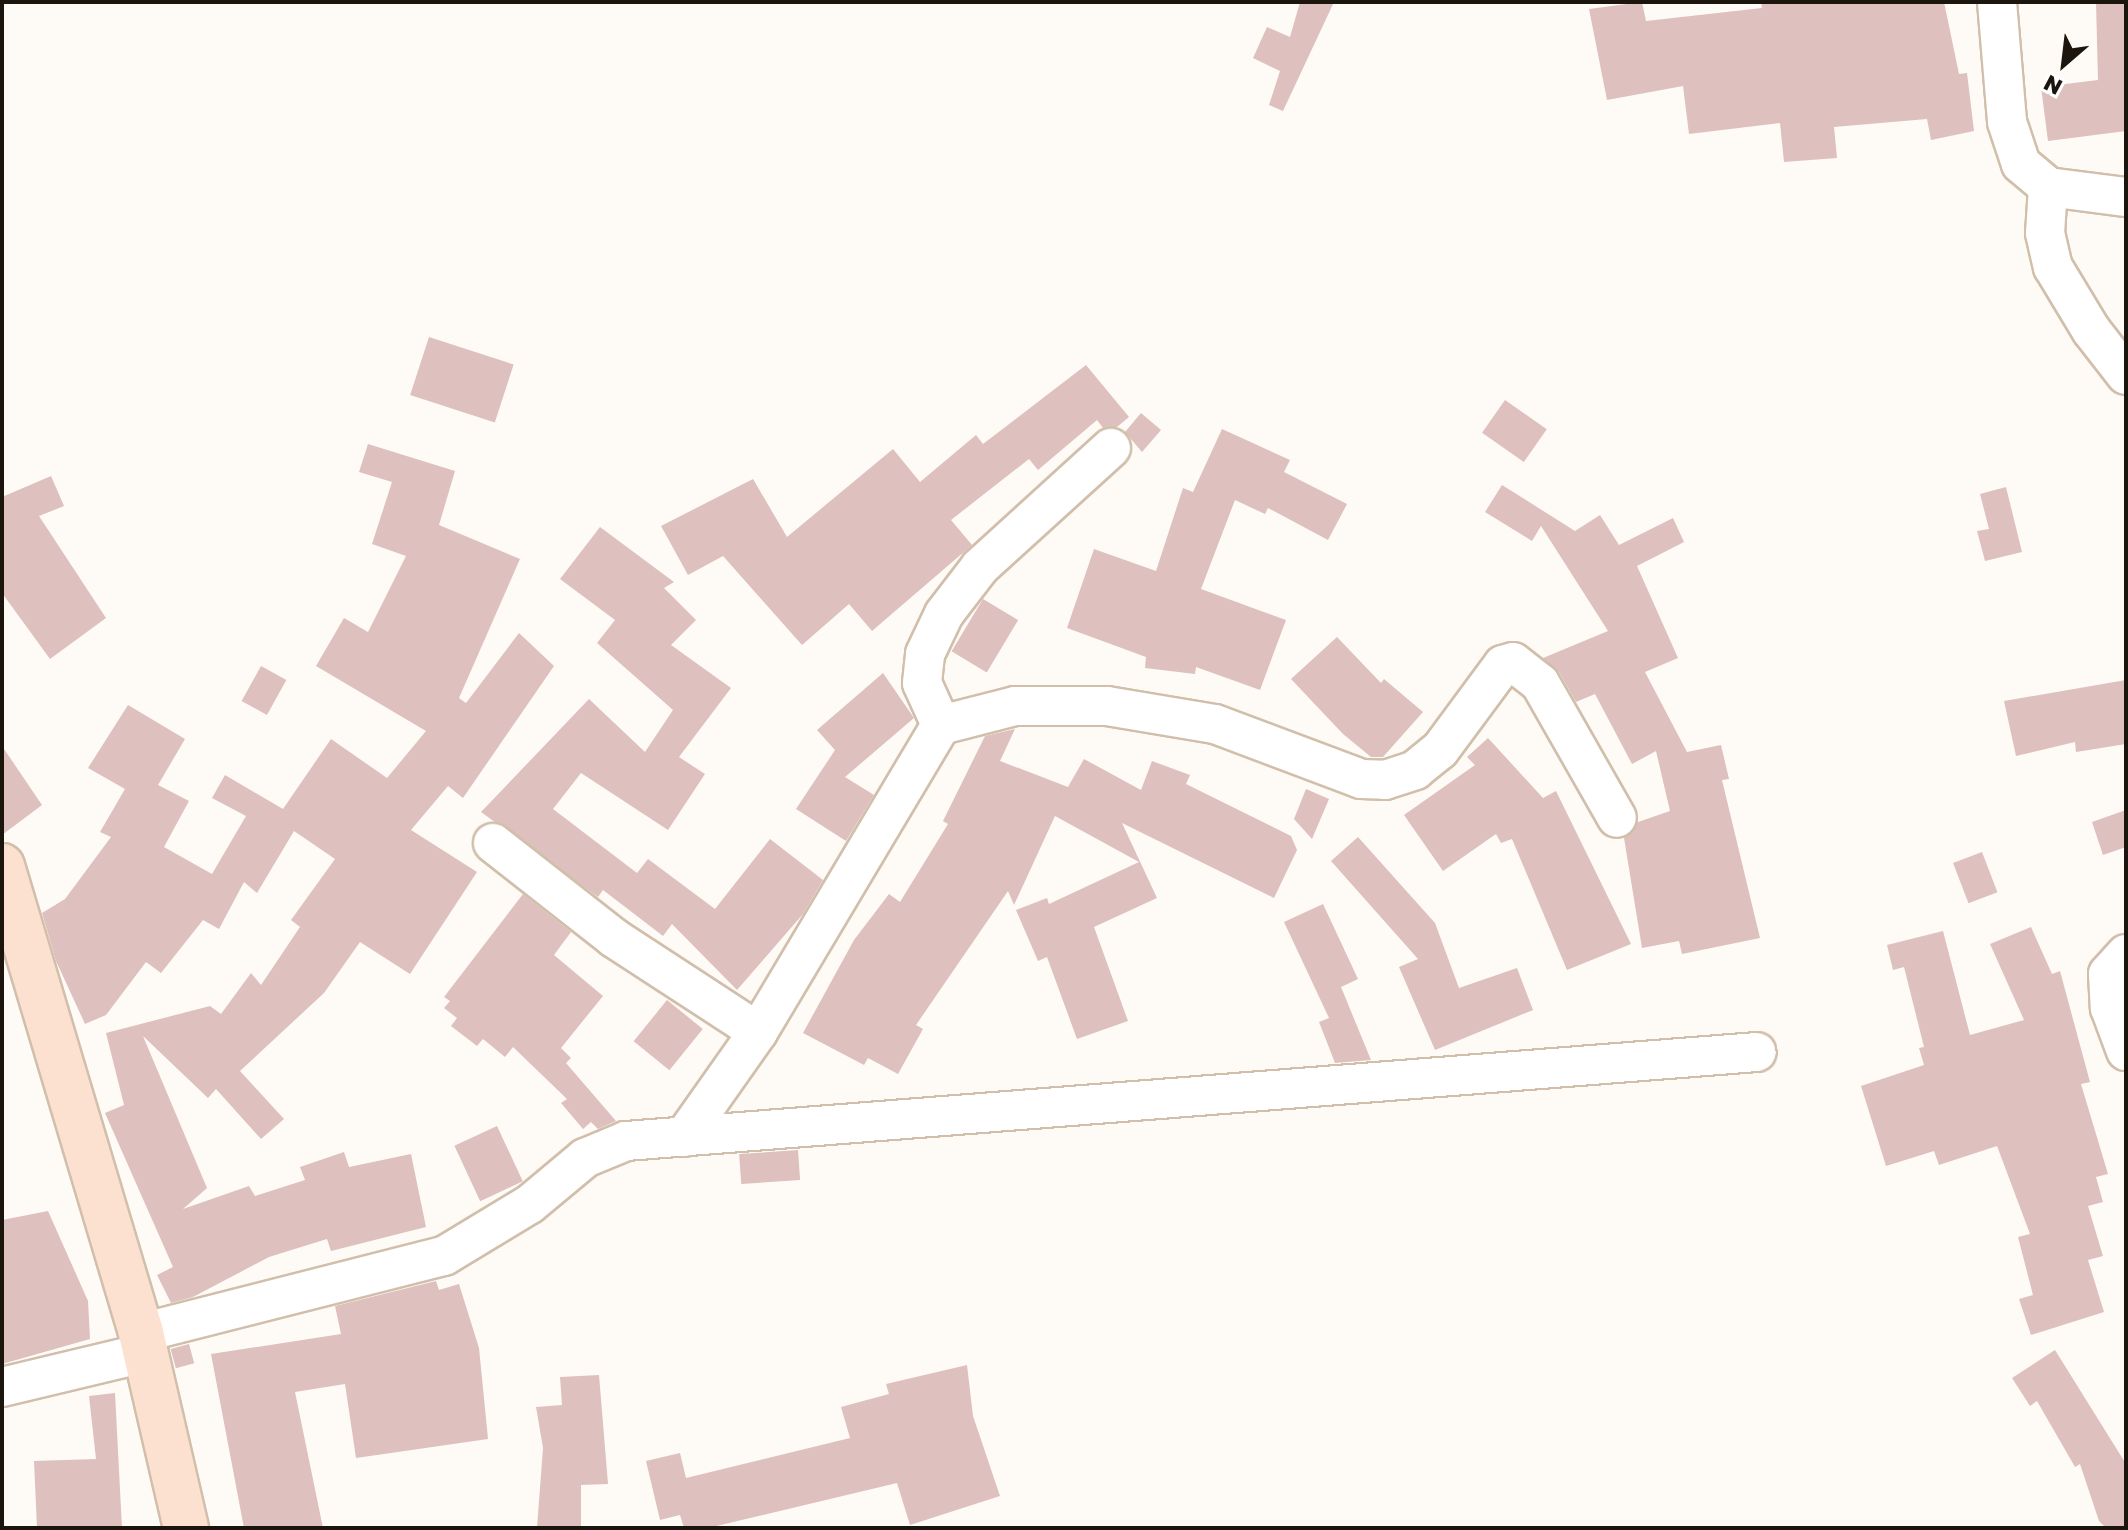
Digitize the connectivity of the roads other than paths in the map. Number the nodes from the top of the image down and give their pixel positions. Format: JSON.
{"nodes":[{"id":1,"x":1997,"y":2,"type":"edge"},
{"id":2,"x":2048,"y":187,"type":"junction"},
{"id":3,"x":2126,"y":197,"type":"edge"},
{"id":4,"x":2126,"y":375,"type":"edge"},
{"id":5,"x":1111,"y":448,"type":"dead end"},
{"id":6,"x":941,"y":725,"type":"junction"},
{"id":7,"x":1617,"y":818,"type":"dead end"},
{"id":8,"x":493,"y":843,"type":"dead end"},
{"id":9,"x":2,"y":866,"type":"edge"},
{"id":10,"x":2126,"y":954,"type":"edge"},
{"id":11,"x":15,"y":959,"type":"edge"},
{"id":12,"x":758,"y":1032,"type":"junction"},
{"id":13,"x":2126,"y":1051,"type":"edge"},
{"id":14,"x":1757,"y":1052,"type":"dead end"},
{"id":15,"x":684,"y":1137,"type":"junction"},
{"id":16,"x":142,"y":1343,"type":"junction"},
{"id":17,"x":2,"y":1387,"type":"edge"},
{"id":18,"x":186,"y":1528,"type":"edge"}],
"edges":[{"from":1,"to":2,"type":"street"},
{"from":2,"to":3,"type":"street"},
{"from":2,"to":4,"type":"street"},
{"from":5,"to":6,"type":"street"},
{"from":6,"to":7,"type":"street"},
{"from":6,"to":12,"type":"street"},
{"from":8,"to":12,"type":"street"},
{"from":9,"to":11,"type":"street"},
{"from":10,"to":13,"type":"street"},
{"from":11,"to":16,"type":"street"},
{"from":12,"to":15,"type":"street"},
{"from":14,"to":15,"type":"street"},
{"from":15,"to":16,"type":"street"},
{"from":16,"to":17,"type":"street"},
{"from":16,"to":18,"type":"street"}]}
